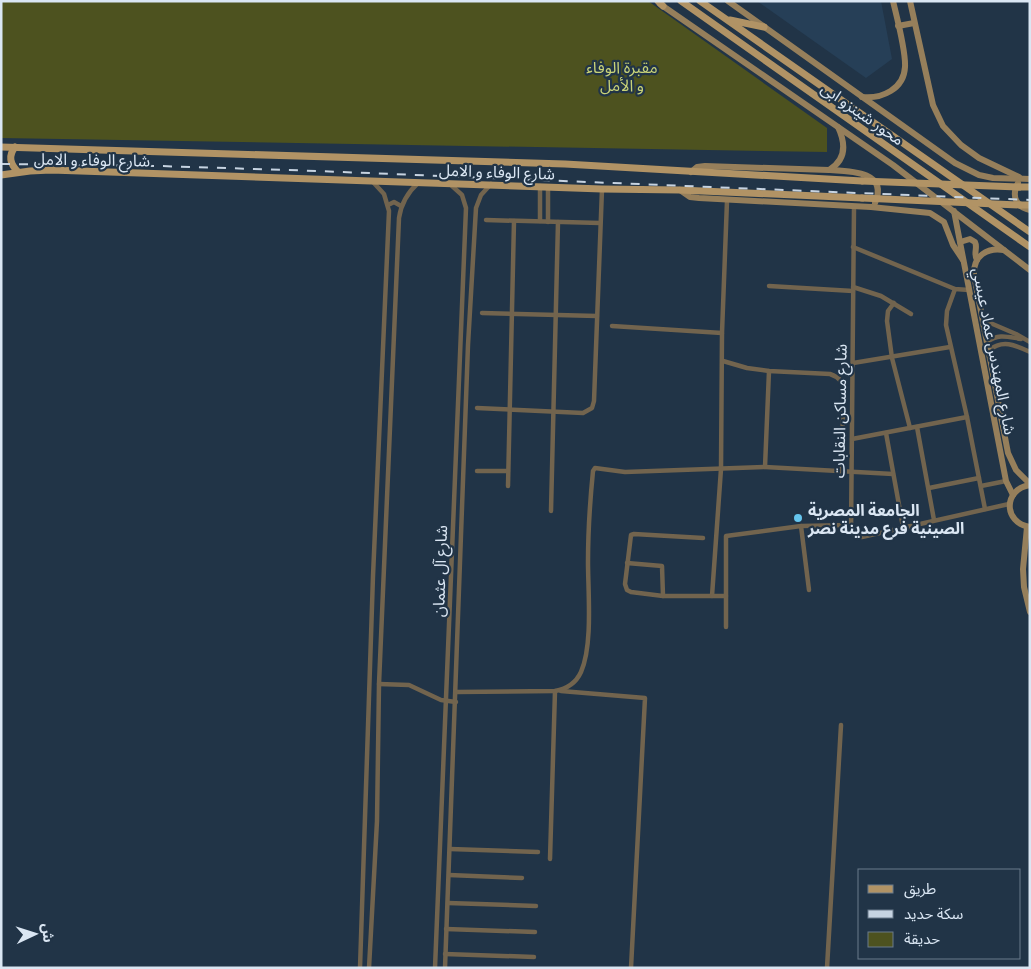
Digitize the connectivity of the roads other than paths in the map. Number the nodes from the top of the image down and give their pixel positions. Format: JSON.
{"nodes":[{"id":1,"x":681,"y":1,"type":"edge"},
{"id":2,"x":700,"y":1,"type":"edge"},
{"id":3,"x":728,"y":1,"type":"edge"},
{"id":4,"x":893,"y":1,"type":"edge"},
{"id":5,"x":910,"y":1,"type":"edge"},
{"id":6,"x":659,"y":3,"type":"edge"},
{"id":7,"x":726,"y":20,"type":"junction"},
{"id":8,"x":914,"y":22,"type":"junction"},
{"id":9,"x":764,"y":26,"type":"junction"},
{"id":10,"x":898,"y":26,"type":"junction"},
{"id":11,"x":862,"y":97,"type":"junction"},
{"id":12,"x":838,"y":126,"type":"junction"},
{"id":13,"x":1,"y":147,"type":"edge"},
{"id":14,"x":15,"y":147,"type":"junction"},
{"id":15,"x":829,"y":170,"type":"junction"},
{"id":16,"x":18,"y":172,"type":"junction"},
{"id":17,"x":691,"y":172,"type":"junction"},
{"id":18,"x":1,"y":175,"type":"edge"},
{"id":19,"x":1026,"y":179,"type":"edge"},
{"id":20,"x":372,"y":181,"type":"junction"},
{"id":21,"x":419,"y":182,"type":"junction"},
{"id":22,"x":448,"y":183,"type":"junction"},
{"id":23,"x":491,"y":184,"type":"junction"},
{"id":24,"x":544,"y":186,"type":"junction"},
{"id":25,"x":1030,"y":187,"type":"edge"},
{"id":26,"x":602,"y":189,"type":"junction"},
{"id":27,"x":680,"y":190,"type":"junction"},
{"id":28,"x":727,"y":201,"type":"junction"},
{"id":29,"x":471,"y":202,"type":"junction"},
{"id":30,"x":388,"y":205,"type":"junction"},
{"id":31,"x":1030,"y":205,"type":"edge"},
{"id":32,"x":401,"y":206,"type":"junction"},
{"id":33,"x":540,"y":207,"type":"junction"},
{"id":34,"x":548,"y":207,"type":"junction"},
{"id":35,"x":854,"y":207,"type":"junction"},
{"id":36,"x":871,"y":207,"type":"junction"},
{"id":37,"x":1030,"y":210,"type":"edge"},
{"id":38,"x":954,"y":211,"type":"junction"},
{"id":39,"x":486,"y":220,"type":"dead end"},
{"id":40,"x":514,"y":221,"type":"junction"},
{"id":41,"x":540,"y":221,"type":"junction"},
{"id":42,"x":548,"y":222,"type":"junction"},
{"id":43,"x":558,"y":222,"type":"junction"},
{"id":44,"x":600,"y":223,"type":"junction"},
{"id":45,"x":1030,"y":232,"type":"edge"},
{"id":46,"x":960,"y":242,"type":"junction"},
{"id":47,"x":1030,"y":247,"type":"edge"},
{"id":48,"x":853,"y":248,"type":"junction"},
{"id":49,"x":1005,"y":250,"type":"junction"},
{"id":50,"x":963,"y":260,"type":"junction"},
{"id":51,"x":977,"y":260,"type":"junction"},
{"id":52,"x":1030,"y":270,"type":"edge"},
{"id":53,"x":769,"y":286,"type":"dead end"},
{"id":54,"x":955,"y":289,"type":"junction"},
{"id":55,"x":853,"y":290,"type":"junction"},
{"id":56,"x":969,"y":290,"type":"junction"},
{"id":57,"x":894,"y":303,"type":"junction"},
{"id":58,"x":482,"y":313,"type":"dead end"},
{"id":59,"x":512,"y":313,"type":"junction"},
{"id":60,"x":556,"y":314,"type":"junction"},
{"id":61,"x":912,"y":314,"type":"dead end"},
{"id":62,"x":982,"y":315,"type":"junction"},
{"id":63,"x":597,"y":316,"type":"junction"},
{"id":64,"x":612,"y":326,"type":"dead end"},
{"id":65,"x":722,"y":334,"type":"junction"},
{"id":66,"x":1023,"y":339,"type":"junction"},
{"id":67,"x":987,"y":342,"type":"junction"},
{"id":68,"x":1030,"y":342,"type":"edge"},
{"id":69,"x":950,"y":347,"type":"junction"},
{"id":70,"x":989,"y":350,"type":"junction"},
{"id":71,"x":1030,"y":352,"type":"edge"},
{"id":72,"x":892,"y":358,"type":"junction"},
{"id":73,"x":723,"y":361,"type":"junction"},
{"id":74,"x":853,"y":363,"type":"junction"},
{"id":75,"x":769,"y":371,"type":"junction"},
{"id":76,"x":477,"y":408,"type":"dead end"},
{"id":77,"x":509,"y":409,"type":"junction"},
{"id":78,"x":554,"y":411,"type":"junction"},
{"id":79,"x":967,"y":417,"type":"junction"},
{"id":80,"x":917,"y":427,"type":"junction"},
{"id":81,"x":910,"y":428,"type":"junction"},
{"id":82,"x":886,"y":433,"type":"junction"},
{"id":83,"x":852,"y":439,"type":"junction"},
{"id":84,"x":765,"y":467,"type":"junction"},
{"id":85,"x":721,"y":469,"type":"junction"},
{"id":86,"x":477,"y":470,"type":"dead end"},
{"id":87,"x":508,"y":471,"type":"junction"},
{"id":88,"x":841,"y":471,"type":"junction"},
{"id":89,"x":851,"y":472,"type":"junction"},
{"id":90,"x":893,"y":474,"type":"junction"},
{"id":91,"x":979,"y":478,"type":"junction"},
{"id":92,"x":1006,"y":481,"type":"junction"},
{"id":93,"x":1030,"y":484,"type":"edge"},
{"id":94,"x":508,"y":486,"type":"dead end"},
{"id":95,"x":981,"y":486,"type":"junction"},
{"id":96,"x":929,"y":488,"type":"junction"},
{"id":97,"x":1012,"y":495,"type":"junction"},
{"id":98,"x":1010,"y":504,"type":"junction"},
{"id":99,"x":985,"y":509,"type":"junction"},
{"id":100,"x":551,"y":511,"type":"dead end"},
{"id":101,"x":934,"y":520,"type":"junction"},
{"id":102,"x":850,"y":525,"type":"junction"},
{"id":103,"x":801,"y":526,"type":"junction"},
{"id":104,"x":1028,"y":527,"type":"edge"},
{"id":105,"x":903,"y":528,"type":"junction"},
{"id":106,"x":703,"y":538,"type":"dead end"},
{"id":107,"x":1030,"y":545,"type":"edge"},
{"id":108,"x":627,"y":563,"type":"junction"},
{"id":109,"x":373,"y":576,"type":"junction"},
{"id":110,"x":384,"y":576,"type":"junction"},
{"id":111,"x":809,"y":590,"type":"dead end"},
{"id":112,"x":1030,"y":595,"type":"edge"},
{"id":113,"x":663,"y":596,"type":"junction"},
{"id":114,"x":712,"y":596,"type":"junction"},
{"id":115,"x":726,"y":596,"type":"junction"},
{"id":116,"x":1030,"y":612,"type":"edge"},
{"id":117,"x":726,"y":627,"type":"dead end"},
{"id":118,"x":380,"y":684,"type":"junction"},
{"id":119,"x":556,"y":691,"type":"junction"},
{"id":120,"x":456,"y":692,"type":"junction"},
{"id":121,"x":446,"y":702,"type":"junction"},
{"id":122,"x":456,"y":702,"type":"junction"},
{"id":123,"x":841,"y":725,"type":"dead end"},
{"id":124,"x":450,"y":849,"type":"junction"},
{"id":125,"x":538,"y":852,"type":"dead end"},
{"id":126,"x":550,"y":859,"type":"dead end"},
{"id":127,"x":449,"y":875,"type":"junction"},
{"id":128,"x":522,"y":878,"type":"dead end"},
{"id":129,"x":448,"y":903,"type":"junction"},
{"id":130,"x":536,"y":906,"type":"dead end"},
{"id":131,"x":446,"y":929,"type":"junction"},
{"id":132,"x":535,"y":932,"type":"dead end"},
{"id":133,"x":446,"y":954,"type":"junction"},
{"id":134,"x":534,"y":957,"type":"dead end"},
{"id":135,"x":360,"y":968,"type":"edge"},
{"id":136,"x":369,"y":968,"type":"edge"},
{"id":137,"x":435,"y":968,"type":"edge"},
{"id":138,"x":445,"y":968,"type":"edge"},
{"id":139,"x":631,"y":968,"type":"edge"},
{"id":140,"x":827,"y":968,"type":"edge"}],
"edges":[{"from":1,"to":47,"type":"main road","name":"محور شينزو ابى"},
{"from":2,"to":7,"type":"main road","name":"محور شينزو ابى"},
{"from":3,"to":9,"type":"street"},
{"from":4,"to":10,"type":"street"},
{"from":5,"to":8,"type":"street"},
{"from":6,"to":12,"type":"street"},
{"from":7,"to":9,"type":"main road"},
{"from":7,"to":45,"type":"main road","name":"محور شينزو ابى"},
{"from":8,"to":10,"type":"street"},
{"from":8,"to":19,"type":"street"},
{"from":9,"to":11,"type":"street"},
{"from":10,"to":11,"type":"street"},
{"from":11,"to":19,"type":"street"},
{"from":12,"to":15,"type":"street"},
{"from":12,"to":38,"type":"street"},
{"from":13,"to":14,"type":"main road","name":"شارع الوفاء و الامل"},
{"from":14,"to":16,"type":"main road"},
{"from":14,"to":17,"type":"main road","name":"شارع الوفاء و الامل"},
{"from":15,"to":17,"type":"street","name":"شارع الوفاء و الامل"},
{"from":15,"to":36,"type":"street","name":"شارع الوفاء و الامل"},
{"from":16,"to":18,"type":"main road","name":"شارع الوفاء و الامل"},
{"from":16,"to":20,"type":"main road","name":"شارع الوفاء و الامل"},
{"from":17,"to":25,"type":"main road","bridge":true},
{"from":19,"to":37,"type":"street"},
{"from":20,"to":21,"type":"main road","name":"شارع الوفاء و الامل"},
{"from":20,"to":30,"type":"street"},
{"from":21,"to":22,"type":"main road","name":"شارع الوفاء و الامل"},
{"from":21,"to":32,"type":"street"},
{"from":22,"to":23,"type":"main road","name":"شارع الوفاء و الامل"},
{"from":22,"to":29,"type":"street"},
{"from":23,"to":24,"type":"main road","name":"شارع الوفاء و الامل"},
{"from":23,"to":29,"type":"street"},
{"from":24,"to":26,"type":"main road","name":"شارع الوفاء و الامل"},
{"from":24,"to":33,"type":"street"},
{"from":24,"to":34,"type":"street"},
{"from":26,"to":27,"type":"main road","name":"شارع الوفاء و الامل"},
{"from":26,"to":44,"type":"street"},
{"from":27,"to":28,"type":"street","name":"شارع الوفاء و الامل"},
{"from":27,"to":31,"type":"main road","bridge":true},
{"from":28,"to":35,"type":"street","name":"شارع الوفاء و الامل"},
{"from":28,"to":65,"type":"street"},
{"from":29,"to":120,"type":"street","name":"شارع آل عثمان"},
{"from":29,"to":121,"type":"street","name":"شارع آل عثمان"},
{"from":30,"to":32,"type":"street"},
{"from":30,"to":109,"type":"street"},
{"from":32,"to":110,"type":"street"},
{"from":33,"to":34,"type":"street"},
{"from":33,"to":41,"type":"street"},
{"from":34,"to":42,"type":"street"},
{"from":35,"to":36,"type":"street","name":"شارع الوفاء و الامل"},
{"from":35,"to":48,"type":"street","name":"شارع مساكن النقابات"},
{"from":36,"to":50,"type":"street","name":"شارع الوفاء و الامل"},
{"from":38,"to":46,"type":"street","name":"شارع المهندس عماد عيسي"},
{"from":38,"to":49,"type":"street"},
{"from":39,"to":40,"type":"street"},
{"from":40,"to":41,"type":"street"},
{"from":40,"to":59,"type":"street"},
{"from":41,"to":42,"type":"street"},
{"from":42,"to":43,"type":"street"},
{"from":43,"to":44,"type":"street"},
{"from":43,"to":60,"type":"street"},
{"from":44,"to":63,"type":"street"},
{"from":46,"to":50,"type":"street","name":"شارع المهندس عماد عيسي"},
{"from":46,"to":51,"type":"street"},
{"from":48,"to":54,"type":"street"},
{"from":48,"to":55,"type":"street","name":"شارع مساكن النقابات"},
{"from":49,"to":51,"type":"street","name":"شارع المهندس عماد عيسي"},
{"from":49,"to":52,"type":"street"},
{"from":50,"to":56,"type":"street","name":"شارع المهندس عماد عيسي"},
{"from":51,"to":62,"type":"street","name":"شارع المهندس عماد عيسي"},
{"from":53,"to":55,"type":"street"},
{"from":54,"to":56,"type":"street"},
{"from":54,"to":69,"type":"street"},
{"from":55,"to":57,"type":"street"},
{"from":55,"to":74,"type":"street","name":"شارع مساكن النقابات"},
{"from":56,"to":92,"type":"street","name":"شارع المهندس عماد عيسي"},
{"from":57,"to":61,"type":"street"},
{"from":57,"to":72,"type":"street"},
{"from":58,"to":59,"type":"street"},
{"from":59,"to":60,"type":"street"},
{"from":59,"to":77,"type":"street"},
{"from":60,"to":63,"type":"street"},
{"from":60,"to":78,"type":"street"},
{"from":62,"to":66,"type":"street"},
{"from":62,"to":67,"type":"street","name":"شارع المهندس عماد عيسي"},
{"from":63,"to":78,"type":"street"},
{"from":64,"to":65,"type":"street"},
{"from":65,"to":73,"type":"street"},
{"from":66,"to":67,"type":"street"},
{"from":66,"to":68,"type":"street"},
{"from":67,"to":70,"type":"street","name":"شارع المهندس عماد عيسي"},
{"from":69,"to":72,"type":"street"},
{"from":69,"to":79,"type":"street"},
{"from":70,"to":71,"type":"street"},
{"from":70,"to":93,"type":"street","name":"شارع المهندس عماد عيسي"},
{"from":72,"to":74,"type":"street"},
{"from":72,"to":81,"type":"street"},
{"from":73,"to":75,"type":"street"},
{"from":73,"to":85,"type":"street"},
{"from":74,"to":83,"type":"street","name":"شارع مساكن النقابات"},
{"from":75,"to":84,"type":"street"},
{"from":75,"to":88,"type":"street"},
{"from":76,"to":77,"type":"street"},
{"from":77,"to":78,"type":"street"},
{"from":77,"to":87,"type":"street"},
{"from":78,"to":100,"type":"street"},
{"from":79,"to":80,"type":"street"},
{"from":79,"to":91,"type":"street"},
{"from":80,"to":81,"type":"street"},
{"from":80,"to":96,"type":"street"},
{"from":81,"to":82,"type":"street"},
{"from":82,"to":83,"type":"street"},
{"from":82,"to":90,"type":"street"},
{"from":83,"to":89,"type":"street","name":"شارع مساكن النقابات"},
{"from":84,"to":85,"type":"street"},
{"from":84,"to":88,"type":"street"},
{"from":85,"to":114,"type":"street"},
{"from":85,"to":119,"type":"street"},
{"from":86,"to":87,"type":"street"},
{"from":87,"to":94,"type":"street"},
{"from":88,"to":89,"type":"street"},
{"from":89,"to":90,"type":"street"},
{"from":89,"to":102,"type":"street","name":"شارع مساكن النقابات"},
{"from":90,"to":105,"type":"street"},
{"from":91,"to":95,"type":"street"},
{"from":91,"to":96,"type":"street"},
{"from":92,"to":95,"type":"street"},
{"from":92,"to":97,"type":"street","name":"شارع المهندس عماد عيسي"},
{"from":93,"to":97,"type":"street"},
{"from":95,"to":99,"type":"street"},
{"from":96,"to":101,"type":"street"},
{"from":97,"to":98,"type":"street"},
{"from":98,"to":99,"type":"street"},
{"from":98,"to":104,"type":"street"},
{"from":99,"to":101,"type":"street"},
{"from":101,"to":105,"type":"street"},
{"from":102,"to":103,"type":"street"},
{"from":102,"to":105,"type":"street"},
{"from":103,"to":111,"type":"street"},
{"from":103,"to":115,"type":"street"},
{"from":104,"to":116,"type":"street"},
{"from":106,"to":108,"type":"street"},
{"from":107,"to":112,"type":"street"},
{"from":108,"to":113,"type":"street"},
{"from":108,"to":113,"type":"street"},
{"from":109,"to":110,"type":"street"},
{"from":109,"to":135,"type":"street"},
{"from":110,"to":118,"type":"street"},
{"from":113,"to":114,"type":"street"},
{"from":114,"to":115,"type":"street"},
{"from":115,"to":117,"type":"street"},
{"from":118,"to":121,"type":"street"},
{"from":118,"to":136,"type":"street"},
{"from":119,"to":120,"type":"street"},
{"from":119,"to":126,"type":"street"},
{"from":119,"to":139,"type":"street"},
{"from":120,"to":122,"type":"street","name":"شارع آل عثمان"},
{"from":121,"to":122,"type":"street"},
{"from":121,"to":137,"type":"street","name":"شارع آل عثمان"},
{"from":122,"to":124,"type":"street","name":"شارع آل عثمان"},
{"from":123,"to":140,"type":"street"},
{"from":124,"to":125,"type":"street"},
{"from":124,"to":127,"type":"street","name":"شارع آل عثمان"},
{"from":127,"to":128,"type":"street"},
{"from":127,"to":129,"type":"street","name":"شارع آل عثمان"},
{"from":129,"to":130,"type":"street"},
{"from":129,"to":131,"type":"street","name":"شارع آل عثمان"},
{"from":131,"to":132,"type":"street"},
{"from":131,"to":133,"type":"street","name":"شارع آل عثمان"},
{"from":133,"to":134,"type":"street"},
{"from":133,"to":138,"type":"street","name":"شارع آل عثمان"}]}
